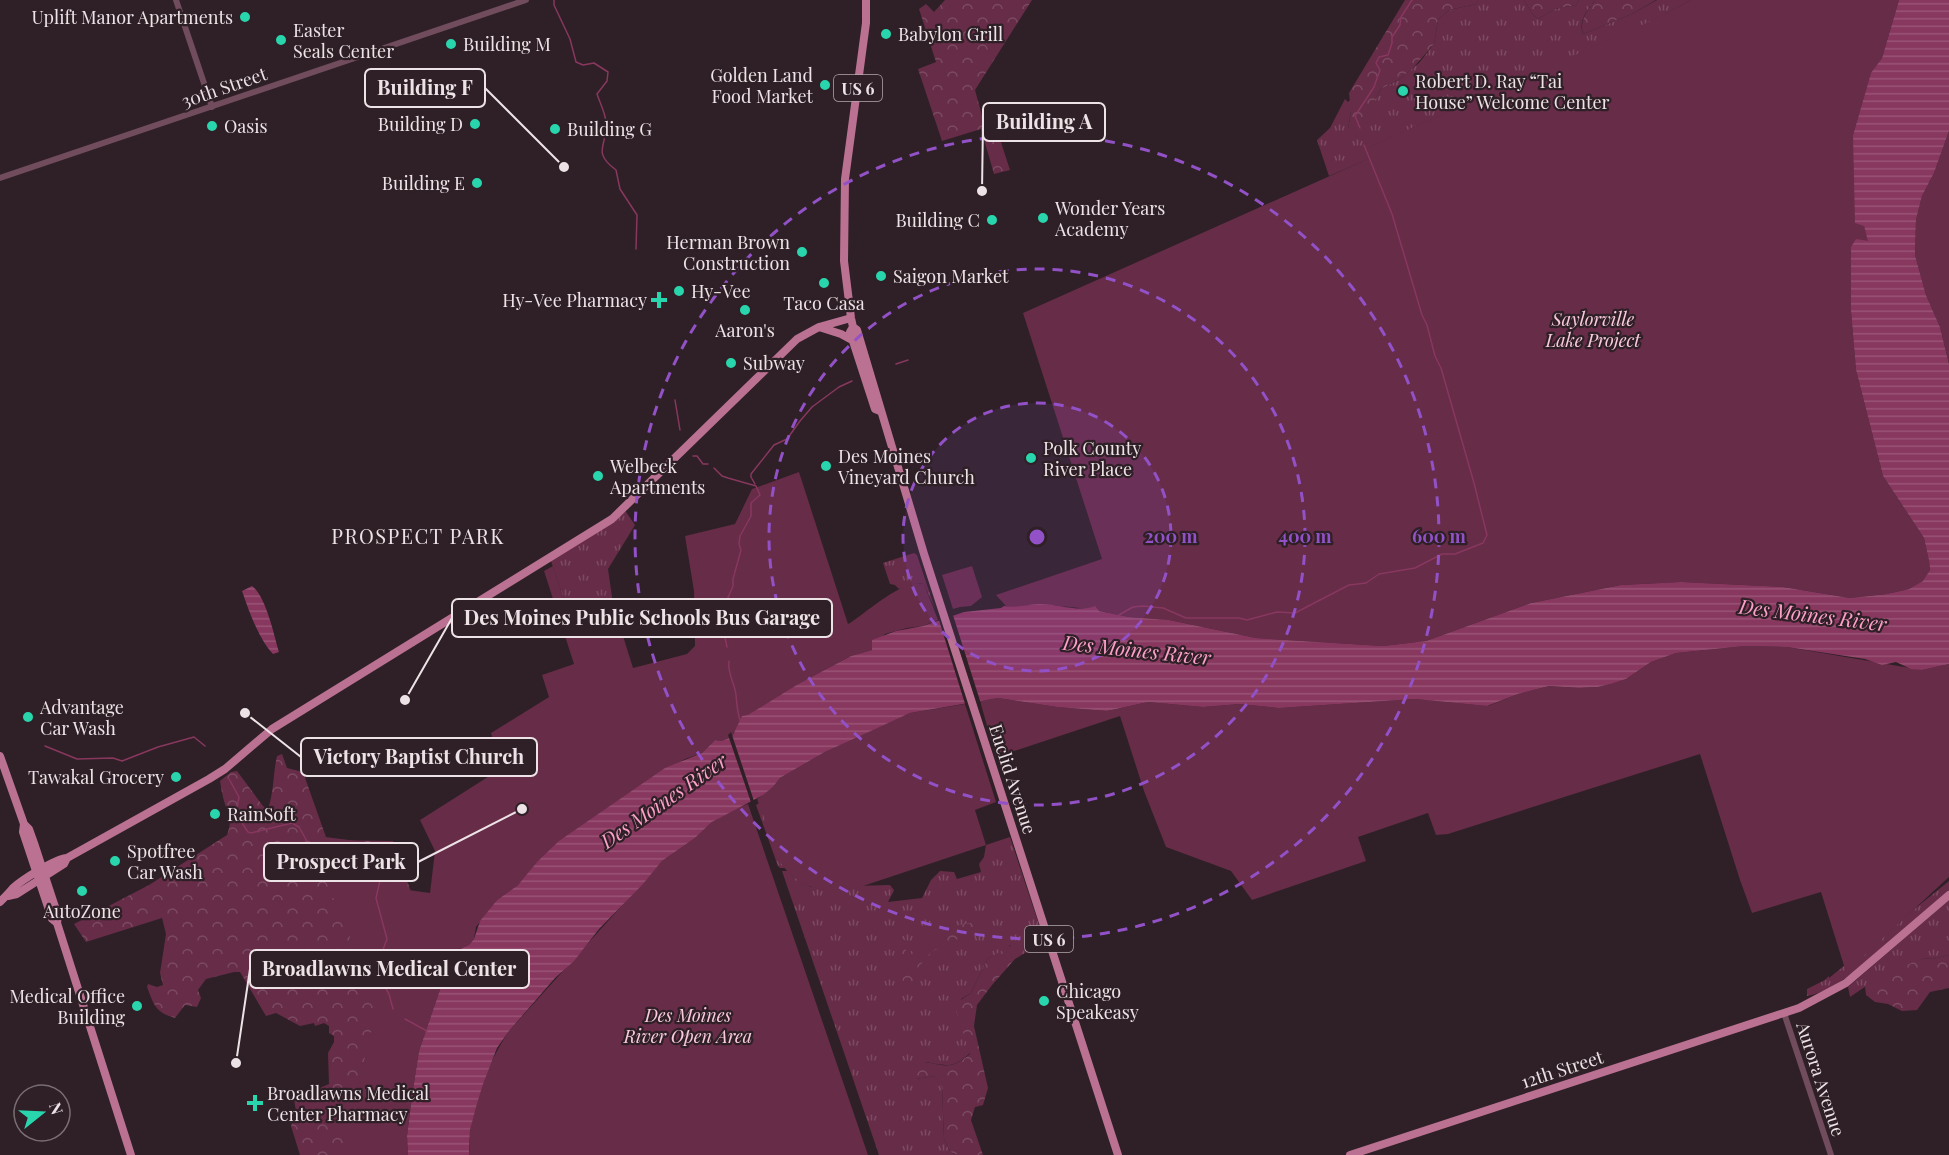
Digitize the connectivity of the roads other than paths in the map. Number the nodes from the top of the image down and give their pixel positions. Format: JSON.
{"nodes":[{"id":1,"x":176,"y":0,"type":"edge"},
{"id":2,"x":525,"y":0,"type":"edge"},
{"id":3,"x":866,"y":0,"type":"edge"},
{"id":4,"x":212,"y":107,"type":"junction"},
{"id":5,"x":0,"y":178,"type":"edge"},
{"id":6,"x":852,"y":322,"type":"junction"},
{"id":7,"x":819,"y":327,"type":"junction"},
{"id":8,"x":852,"y":340,"type":"junction"},
{"id":9,"x":880,"y":411,"type":"junction"},
{"id":10,"x":0,"y":756,"type":"edge"},
{"id":11,"x":41,"y":874,"type":"junction"},
{"id":12,"x":1949,"y":895,"type":"edge"},
{"id":13,"x":0,"y":902,"type":"edge"},
{"id":14,"x":1784,"y":1013,"type":"junction"},
{"id":15,"x":131,"y":1155,"type":"edge"},
{"id":16,"x":1118,"y":1155,"type":"edge"},
{"id":17,"x":1350,"y":1155,"type":"edge"},
{"id":18,"x":1831,"y":1155,"type":"edge"}],
"edges":[{"from":1,"to":4,"type":"street"},
{"from":2,"to":4,"type":"street","name":"30th Street"},
{"from":3,"to":6,"type":"main road","number":"US 6"},
{"from":4,"to":5,"type":"street","name":"30th Street"},
{"from":6,"to":7,"type":"main road"},
{"from":6,"to":8,"type":"main road","name":"Euclid Avenue","number":"US 6"},
{"from":6,"to":9,"type":"main road","name":"Euclid Avenue","number":"US 6"},
{"from":7,"to":8,"type":"main road"},
{"from":7,"to":11,"type":"main road"},
{"from":8,"to":9,"type":"main road","name":"Euclid Avenue","number":"US 6"},
{"from":9,"to":16,"type":"main road","name":"Euclid Avenue","number":"US 6"},
{"from":10,"to":11,"type":"main road"},
{"from":11,"to":13,"type":"main road"},
{"from":11,"to":15,"type":"main road"},
{"from":12,"to":14,"type":"main road","name":"12th Street"},
{"from":14,"to":17,"type":"main road","name":"12th Street"},
{"from":14,"to":18,"type":"street","name":"Aurora Avenue"}]}
